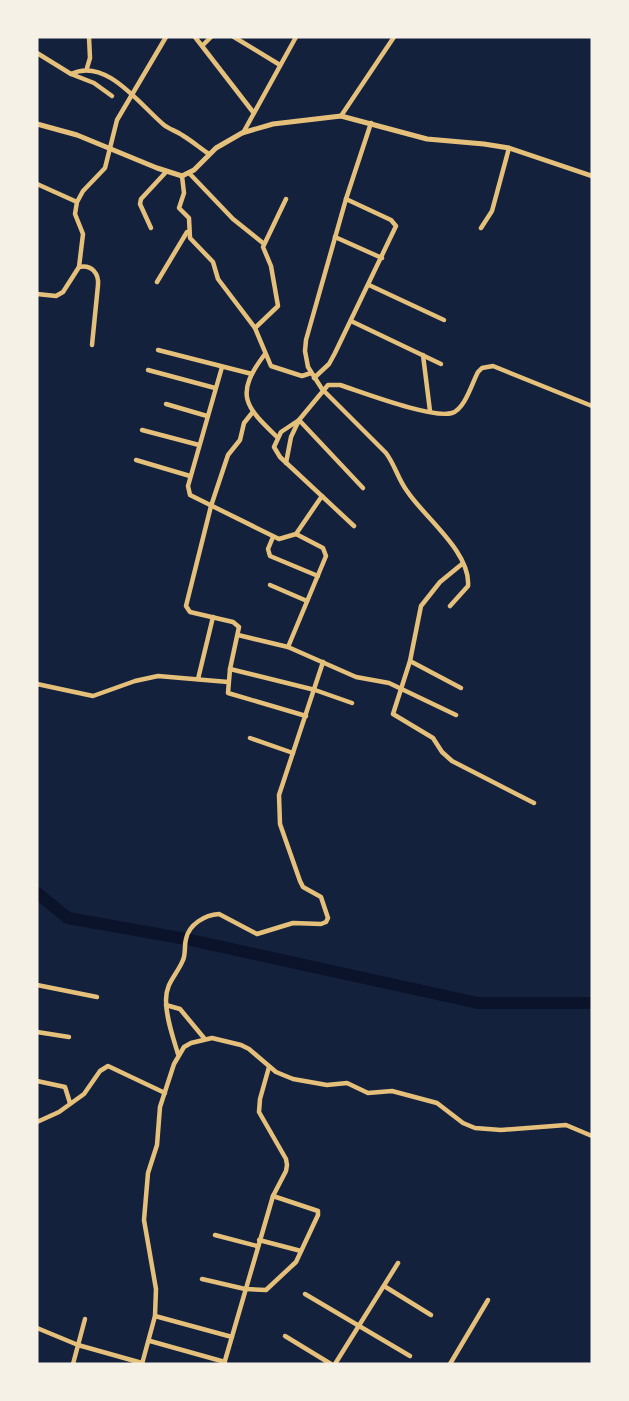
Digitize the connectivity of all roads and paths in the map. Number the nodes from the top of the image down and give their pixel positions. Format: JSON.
{"nodes":[{"id":1,"x":89,"y":37,"type":"edge"},
{"id":2,"x":166,"y":37,"type":"edge"},
{"id":3,"x":195,"y":37,"type":"edge"},
{"id":4,"x":211,"y":37,"type":"edge"},
{"id":5,"x":234,"y":37,"type":"edge"},
{"id":6,"x":296,"y":37,"type":"edge"},
{"id":7,"x":394,"y":37,"type":"edge"},
{"id":8,"x":203,"y":45,"type":"junction"},
{"id":9,"x":37,"y":53,"type":"edge"},
{"id":10,"x":279,"y":65,"type":"junction"},
{"id":11,"x":87,"y":68,"type":"junction"},
{"id":12,"x":71,"y":74,"type":"junction"},
{"id":13,"x":132,"y":95,"type":"junction"},
{"id":14,"x":111,"y":96,"type":"dead end"},
{"id":15,"x":253,"y":112,"type":"junction"},
{"id":16,"x":341,"y":116,"type":"junction"},
{"id":17,"x":371,"y":123,"type":"junction"},
{"id":18,"x":37,"y":124,"type":"edge"},
{"id":19,"x":243,"y":134,"type":"junction"},
{"id":20,"x":110,"y":148,"type":"junction"},
{"id":21,"x":509,"y":148,"type":"junction"},
{"id":22,"x":209,"y":154,"type":"junction"},
{"id":23,"x":166,"y":172,"type":"junction"},
{"id":24,"x":190,"y":174,"type":"junction"},
{"id":25,"x":181,"y":176,"type":"junction"},
{"id":26,"x":592,"y":176,"type":"edge"},
{"id":27,"x":37,"y":184,"type":"edge"},
{"id":28,"x":286,"y":199,"type":"dead end"},
{"id":29,"x":346,"y":199,"type":"junction"},
{"id":30,"x":77,"y":202,"type":"junction"},
{"id":31,"x":150,"y":228,"type":"dead end"},
{"id":32,"x":481,"y":228,"type":"dead end"},
{"id":33,"x":188,"y":230,"type":"junction"},
{"id":34,"x":335,"y":237,"type":"junction"},
{"id":35,"x":263,"y":243,"type":"junction"},
{"id":36,"x":382,"y":258,"type":"junction"},
{"id":37,"x":79,"y":267,"type":"junction"},
{"id":38,"x":157,"y":282,"type":"dead end"},
{"id":39,"x":369,"y":285,"type":"junction"},
{"id":40,"x":37,"y":294,"type":"edge"},
{"id":41,"x":444,"y":320,"type":"dead end"},
{"id":42,"x":352,"y":321,"type":"junction"},
{"id":43,"x":255,"y":328,"type":"junction"},
{"id":44,"x":92,"y":345,"type":"dead end"},
{"id":45,"x":158,"y":350,"type":"dead end"},
{"id":46,"x":265,"y":354,"type":"junction"},
{"id":47,"x":423,"y":355,"type":"junction"},
{"id":48,"x":441,"y":364,"type":"dead end"},
{"id":49,"x":222,"y":367,"type":"junction"},
{"id":50,"x":148,"y":370,"type":"dead end"},
{"id":51,"x":252,"y":374,"type":"junction"},
{"id":52,"x":308,"y":376,"type":"junction"},
{"id":53,"x":215,"y":388,"type":"junction"},
{"id":54,"x":320,"y":393,"type":"junction"},
{"id":55,"x":166,"y":404,"type":"dead end"},
{"id":56,"x":592,"y":405,"type":"edge"},
{"id":57,"x":430,"y":411,"type":"junction"},
{"id":58,"x":252,"y":413,"type":"junction"},
{"id":59,"x":207,"y":416,"type":"junction"},
{"id":60,"x":299,"y":420,"type":"junction"},
{"id":61,"x":142,"y":429,"type":"dead end"},
{"id":62,"x":277,"y":437,"type":"junction"},
{"id":63,"x":199,"y":445,"type":"junction"},
{"id":64,"x":136,"y":460,"type":"dead end"},
{"id":65,"x":286,"y":463,"type":"junction"},
{"id":66,"x":190,"y":476,"type":"junction"},
{"id":67,"x":363,"y":488,"type":"dead end"},
{"id":68,"x":322,"y":496,"type":"junction"},
{"id":69,"x":211,"y":506,"type":"junction"},
{"id":70,"x":354,"y":526,"type":"dead end"},
{"id":71,"x":296,"y":534,"type":"junction"},
{"id":72,"x":273,"y":537,"type":"junction"},
{"id":73,"x":462,"y":564,"type":"junction"},
{"id":74,"x":318,"y":576,"type":"junction"},
{"id":75,"x":270,"y":585,"type":"dead end"},
{"id":76,"x":307,"y":601,"type":"junction"},
{"id":77,"x":450,"y":606,"type":"dead end"},
{"id":78,"x":213,"y":617,"type":"junction"},
{"id":79,"x":238,"y":635,"type":"junction"},
{"id":80,"x":288,"y":647,"type":"junction"},
{"id":81,"x":410,"y":661,"type":"junction"},
{"id":82,"x":323,"y":662,"type":"junction"},
{"id":83,"x":230,"y":669,"type":"junction"},
{"id":84,"x":198,"y":679,"type":"junction"},
{"id":85,"x":228,"y":682,"type":"junction"},
{"id":86,"x":37,"y":684,"type":"edge"},
{"id":87,"x":400,"y":688,"type":"junction"},
{"id":88,"x":461,"y":688,"type":"dead end"},
{"id":89,"x":315,"y":690,"type":"junction"},
{"id":90,"x":352,"y":703,"type":"dead end"},
{"id":91,"x":456,"y":715,"type":"dead end"},
{"id":92,"x":306,"y":716,"type":"junction"},
{"id":93,"x":250,"y":738,"type":"dead end"},
{"id":94,"x":293,"y":753,"type":"junction"},
{"id":95,"x":534,"y":803,"type":"dead end"},
{"id":96,"x":37,"y":985,"type":"edge"},
{"id":97,"x":96,"y":996,"type":"dead end"},
{"id":98,"x":166,"y":1005,"type":"junction"},
{"id":99,"x":37,"y":1032,"type":"edge"},
{"id":100,"x":69,"y":1037,"type":"dead end"},
{"id":101,"x":204,"y":1038,"type":"junction"},
{"id":102,"x":178,"y":1055,"type":"junction"},
{"id":103,"x":269,"y":1067,"type":"junction"},
{"id":104,"x":37,"y":1081,"type":"edge"},
{"id":105,"x":165,"y":1093,"type":"junction"},
{"id":106,"x":70,"y":1103,"type":"junction"},
{"id":107,"x":37,"y":1122,"type":"edge"},
{"id":108,"x":592,"y":1136,"type":"edge"},
{"id":109,"x":273,"y":1196,"type":"junction"},
{"id":110,"x":215,"y":1235,"type":"dead end"},
{"id":111,"x":258,"y":1243,"type":"junction"},
{"id":112,"x":301,"y":1251,"type":"junction"},
{"id":113,"x":398,"y":1263,"type":"dead end"},
{"id":114,"x":202,"y":1279,"type":"dead end"},
{"id":115,"x":384,"y":1286,"type":"junction"},
{"id":116,"x":245,"y":1289,"type":"junction"},
{"id":117,"x":305,"y":1294,"type":"dead end"},
{"id":118,"x":488,"y":1300,"type":"dead end"},
{"id":119,"x":431,"y":1315,"type":"dead end"},
{"id":120,"x":155,"y":1316,"type":"junction"},
{"id":121,"x":85,"y":1320,"type":"dead end"},
{"id":122,"x":359,"y":1327,"type":"junction"},
{"id":123,"x":37,"y":1328,"type":"edge"},
{"id":124,"x":285,"y":1336,"type":"dead end"},
{"id":125,"x":232,"y":1337,"type":"junction"},
{"id":126,"x":150,"y":1340,"type":"junction"},
{"id":127,"x":78,"y":1345,"type":"junction"},
{"id":128,"x":410,"y":1356,"type":"dead end"},
{"id":129,"x":224,"y":1363,"type":"edge"},
{"id":130,"x":73,"y":1364,"type":"edge"},
{"id":131,"x":142,"y":1364,"type":"edge"},
{"id":132,"x":333,"y":1364,"type":"edge"},
{"id":133,"x":450,"y":1364,"type":"edge"}],
"edges":[{"from":1,"to":11,"type":"street"},
{"from":2,"to":13,"type":"street"},
{"from":3,"to":8,"type":"street"},
{"from":4,"to":8,"type":"street"},
{"from":5,"to":10,"type":"street"},
{"from":6,"to":10,"type":"street"},
{"from":7,"to":16,"type":"street"},
{"from":8,"to":15,"type":"street"},
{"from":9,"to":12,"type":"street"},
{"from":10,"to":15,"type":"street"},
{"from":11,"to":12,"type":"street"},
{"from":11,"to":13,"type":"street"},
{"from":12,"to":14,"type":"street"},
{"from":13,"to":20,"type":"street"},
{"from":13,"to":22,"type":"street"},
{"from":15,"to":19,"type":"street"},
{"from":16,"to":17,"type":"street"},
{"from":16,"to":19,"type":"street"},
{"from":17,"to":21,"type":"street"},
{"from":17,"to":29,"type":"street"},
{"from":18,"to":20,"type":"street"},
{"from":19,"to":22,"type":"street"},
{"from":20,"to":23,"type":"street"},
{"from":20,"to":30,"type":"street"},
{"from":21,"to":26,"type":"street"},
{"from":21,"to":32,"type":"street"},
{"from":22,"to":24,"type":"street"},
{"from":23,"to":25,"type":"street"},
{"from":23,"to":31,"type":"street"},
{"from":24,"to":25,"type":"street"},
{"from":24,"to":35,"type":"street"},
{"from":25,"to":33,"type":"street"},
{"from":27,"to":30,"type":"street"},
{"from":28,"to":35,"type":"street"},
{"from":29,"to":34,"type":"street"},
{"from":29,"to":36,"type":"street"},
{"from":30,"to":37,"type":"street"},
{"from":33,"to":38,"type":"street"},
{"from":33,"to":43,"type":"street"},
{"from":34,"to":36,"type":"street"},
{"from":34,"to":52,"type":"street"},
{"from":35,"to":43,"type":"street"},
{"from":36,"to":39,"type":"street"},
{"from":37,"to":40,"type":"street"},
{"from":37,"to":44,"type":"street"},
{"from":39,"to":41,"type":"street"},
{"from":39,"to":42,"type":"street"},
{"from":42,"to":47,"type":"street"},
{"from":42,"to":52,"type":"street"},
{"from":43,"to":46,"type":"street"},
{"from":45,"to":49,"type":"street"},
{"from":46,"to":51,"type":"street"},
{"from":46,"to":52,"type":"street"},
{"from":47,"to":48,"type":"street"},
{"from":47,"to":57,"type":"street"},
{"from":49,"to":51,"type":"street"},
{"from":49,"to":53,"type":"street"},
{"from":50,"to":53,"type":"street"},
{"from":51,"to":58,"type":"street"},
{"from":52,"to":54,"type":"street"},
{"from":53,"to":59,"type":"street"},
{"from":54,"to":57,"type":"street"},
{"from":54,"to":60,"type":"street"},
{"from":54,"to":73,"type":"street"},
{"from":55,"to":59,"type":"street"},
{"from":56,"to":57,"type":"street"},
{"from":58,"to":62,"type":"street"},
{"from":58,"to":69,"type":"street"},
{"from":59,"to":63,"type":"street"},
{"from":60,"to":62,"type":"street"},
{"from":60,"to":65,"type":"street"},
{"from":60,"to":67,"type":"street"},
{"from":61,"to":63,"type":"street"},
{"from":62,"to":65,"type":"street"},
{"from":63,"to":66,"type":"street"},
{"from":64,"to":66,"type":"street"},
{"from":65,"to":68,"type":"street"},
{"from":66,"to":69,"type":"street"},
{"from":68,"to":70,"type":"street"},
{"from":68,"to":71,"type":"street"},
{"from":69,"to":72,"type":"street"},
{"from":69,"to":78,"type":"street"},
{"from":71,"to":72,"type":"street"},
{"from":71,"to":74,"type":"street"},
{"from":72,"to":74,"type":"street"},
{"from":73,"to":77,"type":"street"},
{"from":73,"to":81,"type":"street"},
{"from":74,"to":76,"type":"street"},
{"from":75,"to":76,"type":"street"},
{"from":76,"to":80,"type":"street"},
{"from":78,"to":79,"type":"street"},
{"from":78,"to":84,"type":"street"},
{"from":79,"to":80,"type":"street"},
{"from":79,"to":83,"type":"street"},
{"from":80,"to":82,"type":"street"},
{"from":81,"to":87,"type":"street"},
{"from":81,"to":88,"type":"street"},
{"from":82,"to":87,"type":"street"},
{"from":82,"to":89,"type":"street"},
{"from":83,"to":85,"type":"street"},
{"from":83,"to":89,"type":"street"},
{"from":84,"to":85,"type":"street"},
{"from":84,"to":86,"type":"street"},
{"from":85,"to":92,"type":"street"},
{"from":87,"to":91,"type":"street"},
{"from":87,"to":95,"type":"street"},
{"from":89,"to":90,"type":"street"},
{"from":89,"to":92,"type":"street"},
{"from":92,"to":94,"type":"street"},
{"from":93,"to":94,"type":"street"},
{"from":94,"to":98,"type":"street"},
{"from":96,"to":97,"type":"street"},
{"from":98,"to":101,"type":"street"},
{"from":98,"to":102,"type":"street"},
{"from":99,"to":100,"type":"street"},
{"from":101,"to":102,"type":"street"},
{"from":101,"to":103,"type":"street"},
{"from":102,"to":105,"type":"street"},
{"from":103,"to":108,"type":"street"},
{"from":103,"to":109,"type":"street"},
{"from":104,"to":106,"type":"street"},
{"from":105,"to":106,"type":"street"},
{"from":105,"to":120,"type":"street"},
{"from":106,"to":107,"type":"street"},
{"from":109,"to":111,"type":"street"},
{"from":109,"to":112,"type":"street"},
{"from":110,"to":111,"type":"street"},
{"from":111,"to":112,"type":"street"},
{"from":111,"to":116,"type":"street"},
{"from":112,"to":116,"type":"street"},
{"from":113,"to":115,"type":"street"},
{"from":114,"to":116,"type":"street"},
{"from":115,"to":119,"type":"street"},
{"from":115,"to":122,"type":"street"},
{"from":116,"to":125,"type":"street"},
{"from":117,"to":122,"type":"street"},
{"from":118,"to":133,"type":"street"},
{"from":120,"to":125,"type":"street"},
{"from":120,"to":126,"type":"street"},
{"from":121,"to":127,"type":"street"},
{"from":122,"to":128,"type":"street"},
{"from":122,"to":132,"type":"street"},
{"from":123,"to":127,"type":"street"},
{"from":124,"to":132,"type":"street"},
{"from":125,"to":129,"type":"street"},
{"from":126,"to":129,"type":"street"},
{"from":126,"to":131,"type":"street"},
{"from":127,"to":130,"type":"street"},
{"from":127,"to":131,"type":"street"}]}
